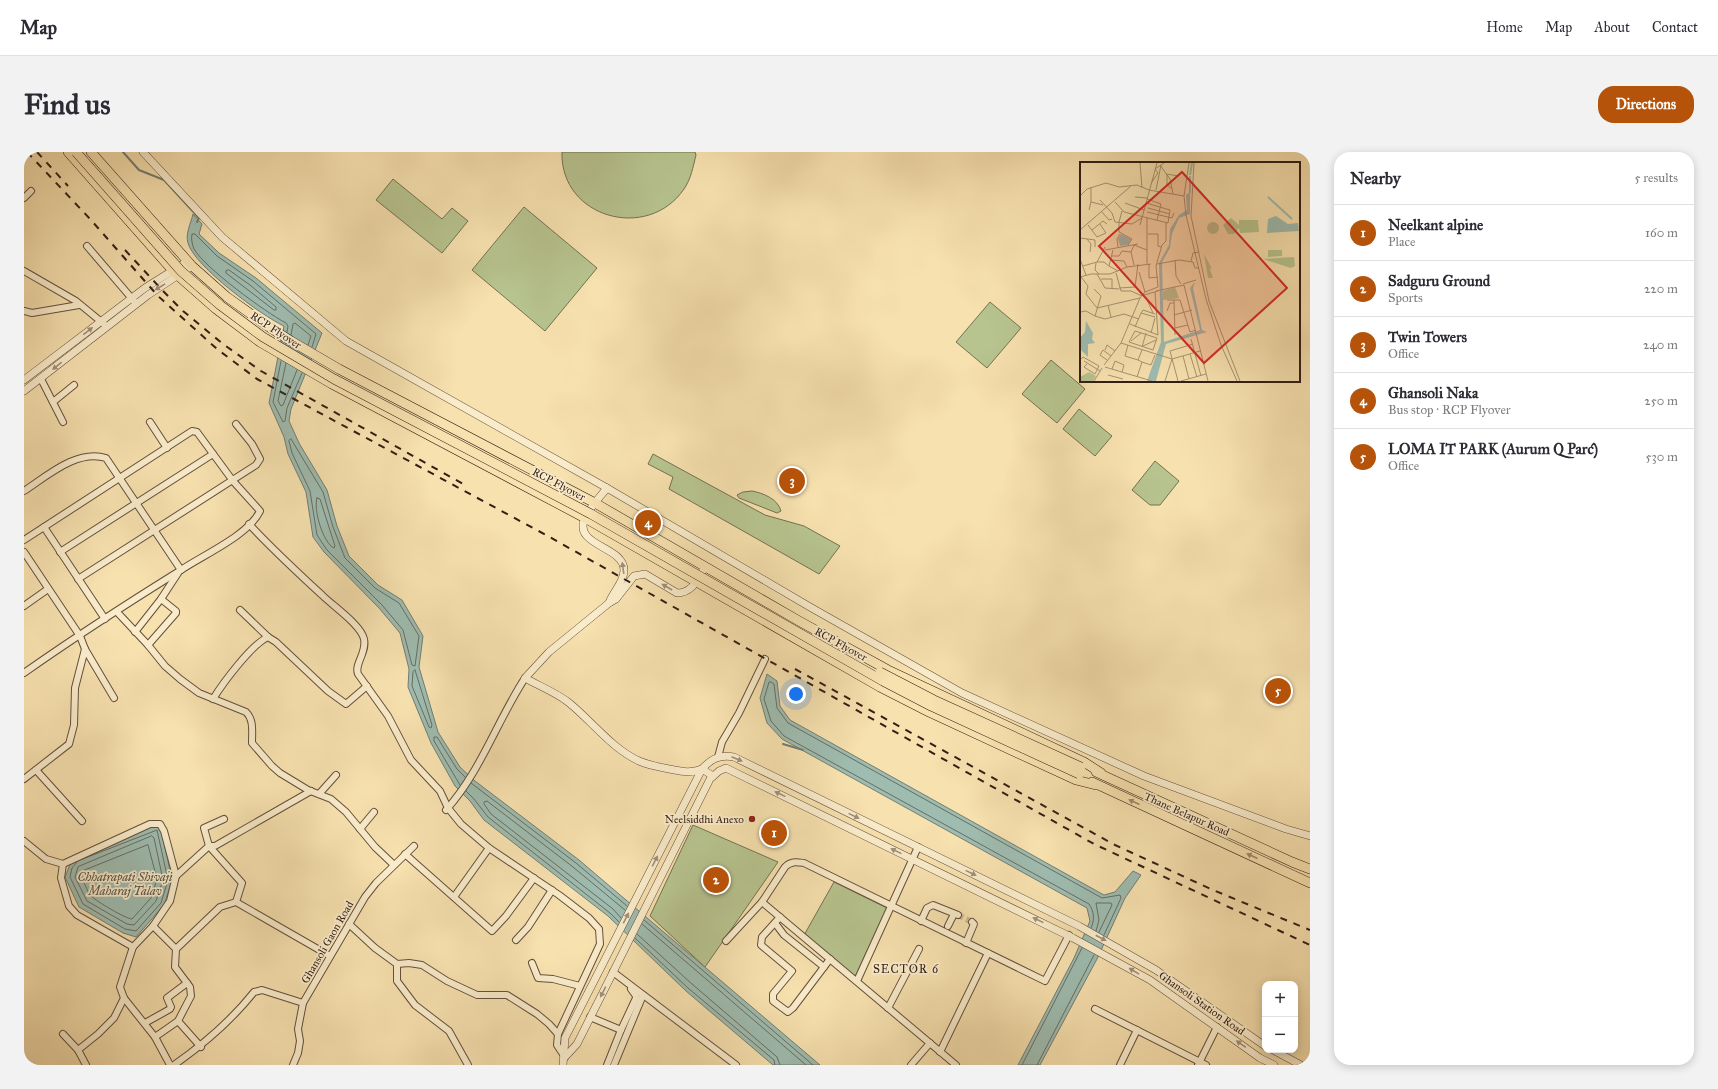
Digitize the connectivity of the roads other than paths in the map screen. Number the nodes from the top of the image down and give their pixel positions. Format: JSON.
{"nodes":[{"id":1,"x":68,"y":152,"type":"edge"},
{"id":2,"x":76,"y":152,"type":"edge"},
{"id":3,"x":83,"y":152,"type":"edge"},
{"id":4,"x":91,"y":152,"type":"edge"},
{"id":5,"x":143,"y":152,"type":"edge"},
{"id":6,"x":31,"y":191,"type":"dead end"},
{"id":7,"x":24,"y":198,"type":"edge"},
{"id":8,"x":86,"y":246,"type":"dead end"},
{"id":9,"x":190,"y":264,"type":"junction"},
{"id":10,"x":24,"y":271,"type":"edge"},
{"id":11,"x":176,"y":274,"type":"junction"},
{"id":12,"x":134,"y":301,"type":"junction"},
{"id":13,"x":79,"y":305,"type":"junction"},
{"id":14,"x":24,"y":311,"type":"edge"},
{"id":15,"x":104,"y":324,"type":"junction"},
{"id":16,"x":41,"y":379,"type":"junction"},
{"id":17,"x":25,"y":380,"type":"edge"},
{"id":18,"x":74,"y":385,"type":"dead end"},
{"id":19,"x":31,"y":386,"type":"junction"},
{"id":20,"x":24,"y":391,"type":"edge"},
{"id":21,"x":53,"y":402,"type":"junction"},
{"id":22,"x":63,"y":422,"type":"dead end"},
{"id":23,"x":150,"y":422,"type":"dead end"},
{"id":24,"x":236,"y":424,"type":"dead end"},
{"id":25,"x":167,"y":448,"type":"junction"},
{"id":26,"x":214,"y":454,"type":"junction"},
{"id":27,"x":121,"y":477,"type":"junction"},
{"id":28,"x":234,"y":481,"type":"junction"},
{"id":29,"x":607,"y":488,"type":"junction"},
{"id":30,"x":24,"y":491,"type":"edge"},
{"id":31,"x":137,"y":503,"type":"junction"},
{"id":32,"x":595,"y":503,"type":"junction"},
{"id":33,"x":585,"y":518,"type":"junction"},
{"id":34,"x":249,"y":524,"type":"junction"},
{"id":35,"x":44,"y":527,"type":"junction"},
{"id":36,"x":155,"y":530,"type":"junction"},
{"id":37,"x":24,"y":540,"type":"edge"},
{"id":38,"x":24,"y":552,"type":"edge"},
{"id":39,"x":60,"y":552,"type":"junction"},
{"id":40,"x":705,"y":567,"type":"junction"},
{"id":41,"x":180,"y":570,"type":"junction"},
{"id":42,"x":78,"y":579,"type":"junction"},
{"id":43,"x":696,"y":581,"type":"junction"},
{"id":44,"x":48,"y":589,"type":"junction"},
{"id":45,"x":161,"y":599,"type":"junction"},
{"id":46,"x":608,"y":603,"type":"junction"},
{"id":47,"x":24,"y":606,"type":"edge"},
{"id":48,"x":240,"y":610,"type":"dead end"},
{"id":49,"x":116,"y":612,"type":"junction"},
{"id":50,"x":105,"y":620,"type":"junction"},
{"id":51,"x":134,"y":632,"type":"junction"},
{"id":52,"x":80,"y":636,"type":"junction"},
{"id":53,"x":268,"y":637,"type":"junction"},
{"id":54,"x":148,"y":645,"type":"junction"},
{"id":55,"x":85,"y":649,"type":"junction"},
{"id":56,"x":765,"y":659,"type":"dead end"},
{"id":57,"x":24,"y":673,"type":"edge"},
{"id":58,"x":525,"y":678,"type":"junction"},
{"id":59,"x":367,"y":686,"type":"junction"},
{"id":60,"x":114,"y":698,"type":"dead end"},
{"id":61,"x":214,"y":699,"type":"junction"},
{"id":62,"x":718,"y":757,"type":"junction"},
{"id":63,"x":702,"y":769,"type":"junction"},
{"id":64,"x":36,"y":770,"type":"junction"},
{"id":65,"x":1080,"y":771,"type":"junction"},
{"id":66,"x":1101,"y":773,"type":"junction"},
{"id":67,"x":336,"y":775,"type":"dead end"},
{"id":68,"x":713,"y":776,"type":"junction"},
{"id":69,"x":24,"y":779,"type":"edge"},
{"id":70,"x":1096,"y":785,"type":"junction"},
{"id":71,"x":311,"y":791,"type":"junction"},
{"id":72,"x":319,"y":794,"type":"junction"},
{"id":73,"x":447,"y":809,"type":"junction"},
{"id":74,"x":374,"y":812,"type":"dead end"},
{"id":75,"x":224,"y":819,"type":"dead end"},
{"id":76,"x":82,"y":821,"type":"dead end"},
{"id":77,"x":360,"y":829,"type":"junction"},
{"id":78,"x":1310,"y":836,"type":"edge"},
{"id":79,"x":24,"y":840,"type":"edge"},
{"id":80,"x":212,"y":846,"type":"junction"},
{"id":81,"x":414,"y":846,"type":"dead end"},
{"id":82,"x":918,"y":847,"type":"junction"},
{"id":83,"x":489,"y":848,"type":"junction"},
{"id":84,"x":405,"y":854,"type":"junction"},
{"id":85,"x":912,"y":859,"type":"junction"},
{"id":86,"x":1292,"y":862,"type":"junction"},
{"id":87,"x":63,"y":864,"type":"junction"},
{"id":88,"x":394,"y":865,"type":"junction"},
{"id":89,"x":1310,"y":866,"type":"edge"},
{"id":90,"x":1310,"y":869,"type":"edge"},
{"id":91,"x":1288,"y":872,"type":"junction"},
{"id":92,"x":176,"y":876,"type":"junction"},
{"id":93,"x":534,"y":878,"type":"junction"},
{"id":94,"x":1310,"y":879,"type":"edge"},
{"id":95,"x":1310,"y":883,"type":"edge"},
{"id":96,"x":552,"y":890,"type":"junction"},
{"id":97,"x":454,"y":896,"type":"junction"},
{"id":98,"x":236,"y":902,"type":"junction"},
{"id":99,"x":762,"y":902,"type":"junction"},
{"id":100,"x":891,"y":906,"type":"junction"},
{"id":101,"x":780,"y":917,"type":"junction"},
{"id":102,"x":921,"y":921,"type":"junction"},
{"id":103,"x":972,"y":922,"type":"dead end"},
{"id":104,"x":775,"y":923,"type":"junction"},
{"id":105,"x":349,"y":924,"type":"junction"},
{"id":106,"x":153,"y":926,"type":"junction"},
{"id":107,"x":948,"y":926,"type":"dead end"},
{"id":108,"x":1071,"y":936,"type":"junction"},
{"id":109,"x":516,"y":940,"type":"dead end"},
{"id":110,"x":726,"y":942,"type":"dead end"},
{"id":111,"x":966,"y":943,"type":"junction"},
{"id":112,"x":133,"y":947,"type":"junction"},
{"id":113,"x":176,"y":949,"type":"junction"},
{"id":114,"x":919,"y":949,"type":"dead end"},
{"id":115,"x":988,"y":953,"type":"junction"},
{"id":116,"x":608,"y":954,"type":"junction"},
{"id":117,"x":330,"y":956,"type":"junction"},
{"id":118,"x":830,"y":959,"type":"junction"},
{"id":119,"x":619,"y":960,"type":"junction"},
{"id":120,"x":532,"y":963,"type":"dead end"},
{"id":121,"x":397,"y":964,"type":"junction"},
{"id":122,"x":824,"y":967,"type":"junction"},
{"id":123,"x":613,"y":972,"type":"junction"},
{"id":124,"x":857,"y":981,"type":"junction"},
{"id":125,"x":187,"y":983,"type":"junction"},
{"id":126,"x":626,"y":985,"type":"dead end"},
{"id":127,"x":580,"y":986,"type":"junction"},
{"id":128,"x":643,"y":995,"type":"junction"},
{"id":129,"x":124,"y":998,"type":"junction"},
{"id":130,"x":303,"y":1003,"type":"junction"},
{"id":131,"x":888,"y":1008,"type":"junction"},
{"id":132,"x":1095,"y":1009,"type":"dead end"},
{"id":133,"x":590,"y":1017,"type":"junction"},
{"id":134,"x":178,"y":1022,"type":"junction"},
{"id":135,"x":145,"y":1023,"type":"junction"},
{"id":136,"x":1217,"y":1027,"type":"junction"},
{"id":137,"x":621,"y":1030,"type":"junction"},
{"id":138,"x":1137,"y":1030,"type":"junction"},
{"id":139,"x":63,"y":1034,"type":"dead end"},
{"id":140,"x":558,"y":1034,"type":"junction"},
{"id":141,"x":155,"y":1037,"type":"junction"},
{"id":142,"x":930,"y":1043,"type":"junction"},
{"id":143,"x":1262,"y":1044,"type":"edge"},
{"id":144,"x":201,"y":1047,"type":"junction"},
{"id":145,"x":78,"y":1050,"type":"junction"},
{"id":146,"x":940,"y":1052,"type":"junction"},
{"id":147,"x":1279,"y":1053,"type":"edge"},
{"id":148,"x":565,"y":1057,"type":"junction"},
{"id":149,"x":1201,"y":1064,"type":"edge"},
{"id":150,"x":86,"y":1065,"type":"edge"},
{"id":151,"x":170,"y":1065,"type":"edge"},
{"id":152,"x":174,"y":1065,"type":"edge"},
{"id":153,"x":293,"y":1065,"type":"edge"},
{"id":154,"x":468,"y":1065,"type":"edge"},
{"id":155,"x":563,"y":1065,"type":"edge"},
{"id":156,"x":607,"y":1065,"type":"edge"},
{"id":157,"x":614,"y":1065,"type":"edge"},
{"id":158,"x":736,"y":1065,"type":"edge"},
{"id":159,"x":911,"y":1065,"type":"edge"},
{"id":160,"x":956,"y":1065,"type":"edge"},
{"id":161,"x":1120,"y":1065,"type":"edge"},
{"id":162,"x":1274,"y":1065,"type":"edge"},
{"id":163,"x":1301,"y":1065,"type":"edge"}],
"edges":[{"from":1,"to":11,"type":"main road"},
{"from":2,"to":65,"type":"main road","name":"RCP Flyover","bridge":true},
{"from":3,"to":65,"type":"main road","name":"RCP Flyover","bridge":true},
{"from":4,"to":9,"type":"main road"},
{"from":5,"to":29,"type":"street"},
{"from":6,"to":7,"type":"street"},
{"from":8,"to":12,"type":"street"},
{"from":9,"to":11,"type":"street"},
{"from":9,"to":32,"type":"main road"},
{"from":10,"to":13,"type":"street"},
{"from":11,"to":12,"type":"street"},
{"from":11,"to":33,"type":"main road"},
{"from":12,"to":15,"type":"street"},
{"from":13,"to":14,"type":"street"},
{"from":13,"to":15,"type":"street"},
{"from":15,"to":16,"type":"street","one_way":true},
{"from":17,"to":15,"type":"street","one_way":true},
{"from":16,"to":19,"type":"street"},
{"from":16,"to":21,"type":"street"},
{"from":17,"to":19,"type":"street"},
{"from":18,"to":21,"type":"street"},
{"from":19,"to":20,"type":"street"},
{"from":21,"to":22,"type":"street"},
{"from":23,"to":25,"type":"street"},
{"from":24,"to":28,"type":"street"},
{"from":25,"to":26,"type":"street"},
{"from":25,"to":27,"type":"street"},
{"from":26,"to":28,"type":"street"},
{"from":26,"to":31,"type":"street"},
{"from":27,"to":30,"type":"street"},
{"from":27,"to":31,"type":"street"},
{"from":27,"to":35,"type":"street"},
{"from":28,"to":34,"type":"street"},
{"from":28,"to":36,"type":"street"},
{"from":29,"to":32,"type":"street"},
{"from":29,"to":78,"type":"street"},
{"from":31,"to":36,"type":"street"},
{"from":31,"to":39,"type":"street"},
{"from":32,"to":33,"type":"street"},
{"from":32,"to":40,"type":"main road"},
{"from":33,"to":43,"type":"main road"},
{"from":46,"to":33,"type":"street","one_way":true},
{"from":34,"to":41,"type":"street"},
{"from":34,"to":59,"type":"street"},
{"from":35,"to":37,"type":"street"},
{"from":35,"to":39,"type":"street"},
{"from":36,"to":41,"type":"street"},
{"from":36,"to":42,"type":"street"},
{"from":38,"to":44,"type":"street"},
{"from":39,"to":42,"type":"street"},
{"from":40,"to":43,"type":"street"},
{"from":40,"to":66,"type":"main road"},
{"from":41,"to":45,"type":"street"},
{"from":41,"to":49,"type":"street"},
{"from":42,"to":50,"type":"street"},
{"from":43,"to":46,"type":"street","one_way":true},
{"from":43,"to":70,"type":"main road"},
{"from":44,"to":47,"type":"street"},
{"from":44,"to":52,"type":"street"},
{"from":45,"to":51,"type":"street"},
{"from":45,"to":54,"type":"street"},
{"from":46,"to":58,"type":"street"},
{"from":48,"to":53,"type":"street"},
{"from":49,"to":50,"type":"street"},
{"from":49,"to":51,"type":"street"},
{"from":50,"to":52,"type":"street"},
{"from":51,"to":54,"type":"street"},
{"from":52,"to":55,"type":"street"},
{"from":52,"to":57,"type":"street"},
{"from":53,"to":59,"type":"street"},
{"from":53,"to":61,"type":"street"},
{"from":54,"to":61,"type":"street"},
{"from":55,"to":60,"type":"street"},
{"from":55,"to":64,"type":"street"},
{"from":56,"to":62,"type":"street"},
{"from":58,"to":63,"type":"street"},
{"from":58,"to":73,"type":"street"},
{"from":59,"to":73,"type":"street"},
{"from":61,"to":71,"type":"street"},
{"from":62,"to":63,"type":"street"},
{"from":62,"to":82,"type":"street","name":"Ghansoli Station Road","one_way":true},
{"from":63,"to":68,"type":"street"},
{"from":116,"to":63,"type":"street","one_way":true},
{"from":64,"to":69,"type":"street"},
{"from":64,"to":76,"type":"street"},
{"from":65,"to":66,"type":"main road","name":"Thane Belapur Road"},
{"from":65,"to":70,"type":"main road","name":"Thane Belapur Road"},
{"from":66,"to":86,"type":"main road","name":"Thane Belapur Road"},
{"from":67,"to":72,"type":"street"},
{"from":85,"to":68,"type":"street","name":"Ghansoli Station Road","one_way":true},
{"from":68,"to":119,"type":"street"},
{"from":91,"to":70,"type":"main road","name":"Thane Belapur Road","one_way":true},
{"from":71,"to":72,"type":"street"},
{"from":71,"to":80,"type":"street"},
{"from":72,"to":77,"type":"street"},
{"from":73,"to":83,"type":"street"},
{"from":74,"to":77,"type":"street"},
{"from":75,"to":80,"type":"street"},
{"from":77,"to":88,"type":"street"},
{"from":79,"to":87,"type":"street"},
{"from":80,"to":92,"type":"street"},
{"from":80,"to":98,"type":"street"},
{"from":81,"to":84,"type":"street","name":"Ghansoli Gaon Road"},
{"from":82,"to":85,"type":"street"},
{"from":82,"to":143,"type":"street","name":"Ghansoli Station Road","one_way":true},
{"from":83,"to":93,"type":"street"},
{"from":83,"to":97,"type":"street"},
{"from":84,"to":88,"type":"street","name":"Ghansoli Gaon Road"},
{"from":84,"to":97,"type":"street"},
{"from":85,"to":100,"type":"street"},
{"from":108,"to":85,"type":"street","name":"Ghansoli Station Road","one_way":true},
{"from":86,"to":89,"type":"main road"},
{"from":86,"to":90,"type":"main road"},
{"from":87,"to":92,"type":"street"},
{"from":87,"to":112,"type":"street"},
{"from":88,"to":105,"type":"street","name":"Ghansoli Gaon Road"},
{"from":91,"to":94,"type":"main road"},
{"from":91,"to":95,"type":"main road"},
{"from":92,"to":106,"type":"street"},
{"from":93,"to":96,"type":"street"},
{"from":93,"to":97,"type":"street"},
{"from":96,"to":109,"type":"street"},
{"from":96,"to":127,"type":"street"},
{"from":98,"to":113,"type":"street"},
{"from":98,"to":117,"type":"street"},
{"from":99,"to":100,"type":"street"},
{"from":99,"to":101,"type":"street"},
{"from":99,"to":110,"type":"street"},
{"from":100,"to":102,"type":"street"},
{"from":100,"to":124,"type":"street"},
{"from":101,"to":104,"type":"street"},
{"from":101,"to":118,"type":"street"},
{"from":102,"to":107,"type":"street"},
{"from":102,"to":111,"type":"street"},
{"from":103,"to":111,"type":"street"},
{"from":104,"to":122,"type":"street"},
{"from":104,"to":122,"type":"street"},
{"from":105,"to":117,"type":"street","name":"Ghansoli Gaon Road"},
{"from":105,"to":121,"type":"street"},
{"from":106,"to":112,"type":"street"},
{"from":106,"to":113,"type":"street"},
{"from":108,"to":115,"type":"street"},
{"from":136,"to":108,"type":"street","name":"Ghansoli Station Road","one_way":true},
{"from":111,"to":115,"type":"street"},
{"from":112,"to":129,"type":"street"},
{"from":113,"to":125,"type":"street"},
{"from":114,"to":131,"type":"street"},
{"from":115,"to":146,"type":"street"},
{"from":116,"to":119,"type":"street"},
{"from":116,"to":148,"type":"street"},
{"from":117,"to":130,"type":"street","name":"Ghansoli Gaon Road"},
{"from":118,"to":122,"type":"street"},
{"from":118,"to":124,"type":"street"},
{"from":119,"to":123,"type":"street"},
{"from":120,"to":127,"type":"street"},
{"from":121,"to":140,"type":"street"},
{"from":121,"to":154,"type":"street"},
{"from":123,"to":128,"type":"street"},
{"from":123,"to":133,"type":"street","one_way":true},
{"from":124,"to":131,"type":"street"},
{"from":125,"to":134,"type":"street"},
{"from":125,"to":135,"type":"street"},
{"from":126,"to":137,"type":"street"},
{"from":127,"to":140,"type":"street"},
{"from":128,"to":157,"type":"street"},
{"from":128,"to":158,"type":"street"},
{"from":129,"to":135,"type":"street"},
{"from":129,"to":145,"type":"street"},
{"from":130,"to":144,"type":"street"},
{"from":130,"to":153,"type":"street","name":"Ghansoli Gaon Road"},
{"from":131,"to":142,"type":"street"},
{"from":132,"to":138,"type":"street"},
{"from":133,"to":137,"type":"street"},
{"from":133,"to":148,"type":"street"},
{"from":134,"to":141,"type":"street"},
{"from":134,"to":144,"type":"street"},
{"from":135,"to":141,"type":"street"},
{"from":136,"to":149,"type":"street"},
{"from":162,"to":136,"type":"street","name":"Ghansoli Station Road","one_way":true},
{"from":137,"to":156,"type":"street"},
{"from":138,"to":149,"type":"street"},
{"from":138,"to":161,"type":"street"},
{"from":139,"to":145,"type":"street"},
{"from":140,"to":148,"type":"street"},
{"from":141,"to":151,"type":"street"},
{"from":142,"to":146,"type":"street"},
{"from":142,"to":159,"type":"street"},
{"from":144,"to":152,"type":"street"},
{"from":145,"to":150,"type":"street"},
{"from":146,"to":160,"type":"street"},
{"from":147,"to":163,"type":"street"},
{"from":148,"to":155,"type":"street"}]}
